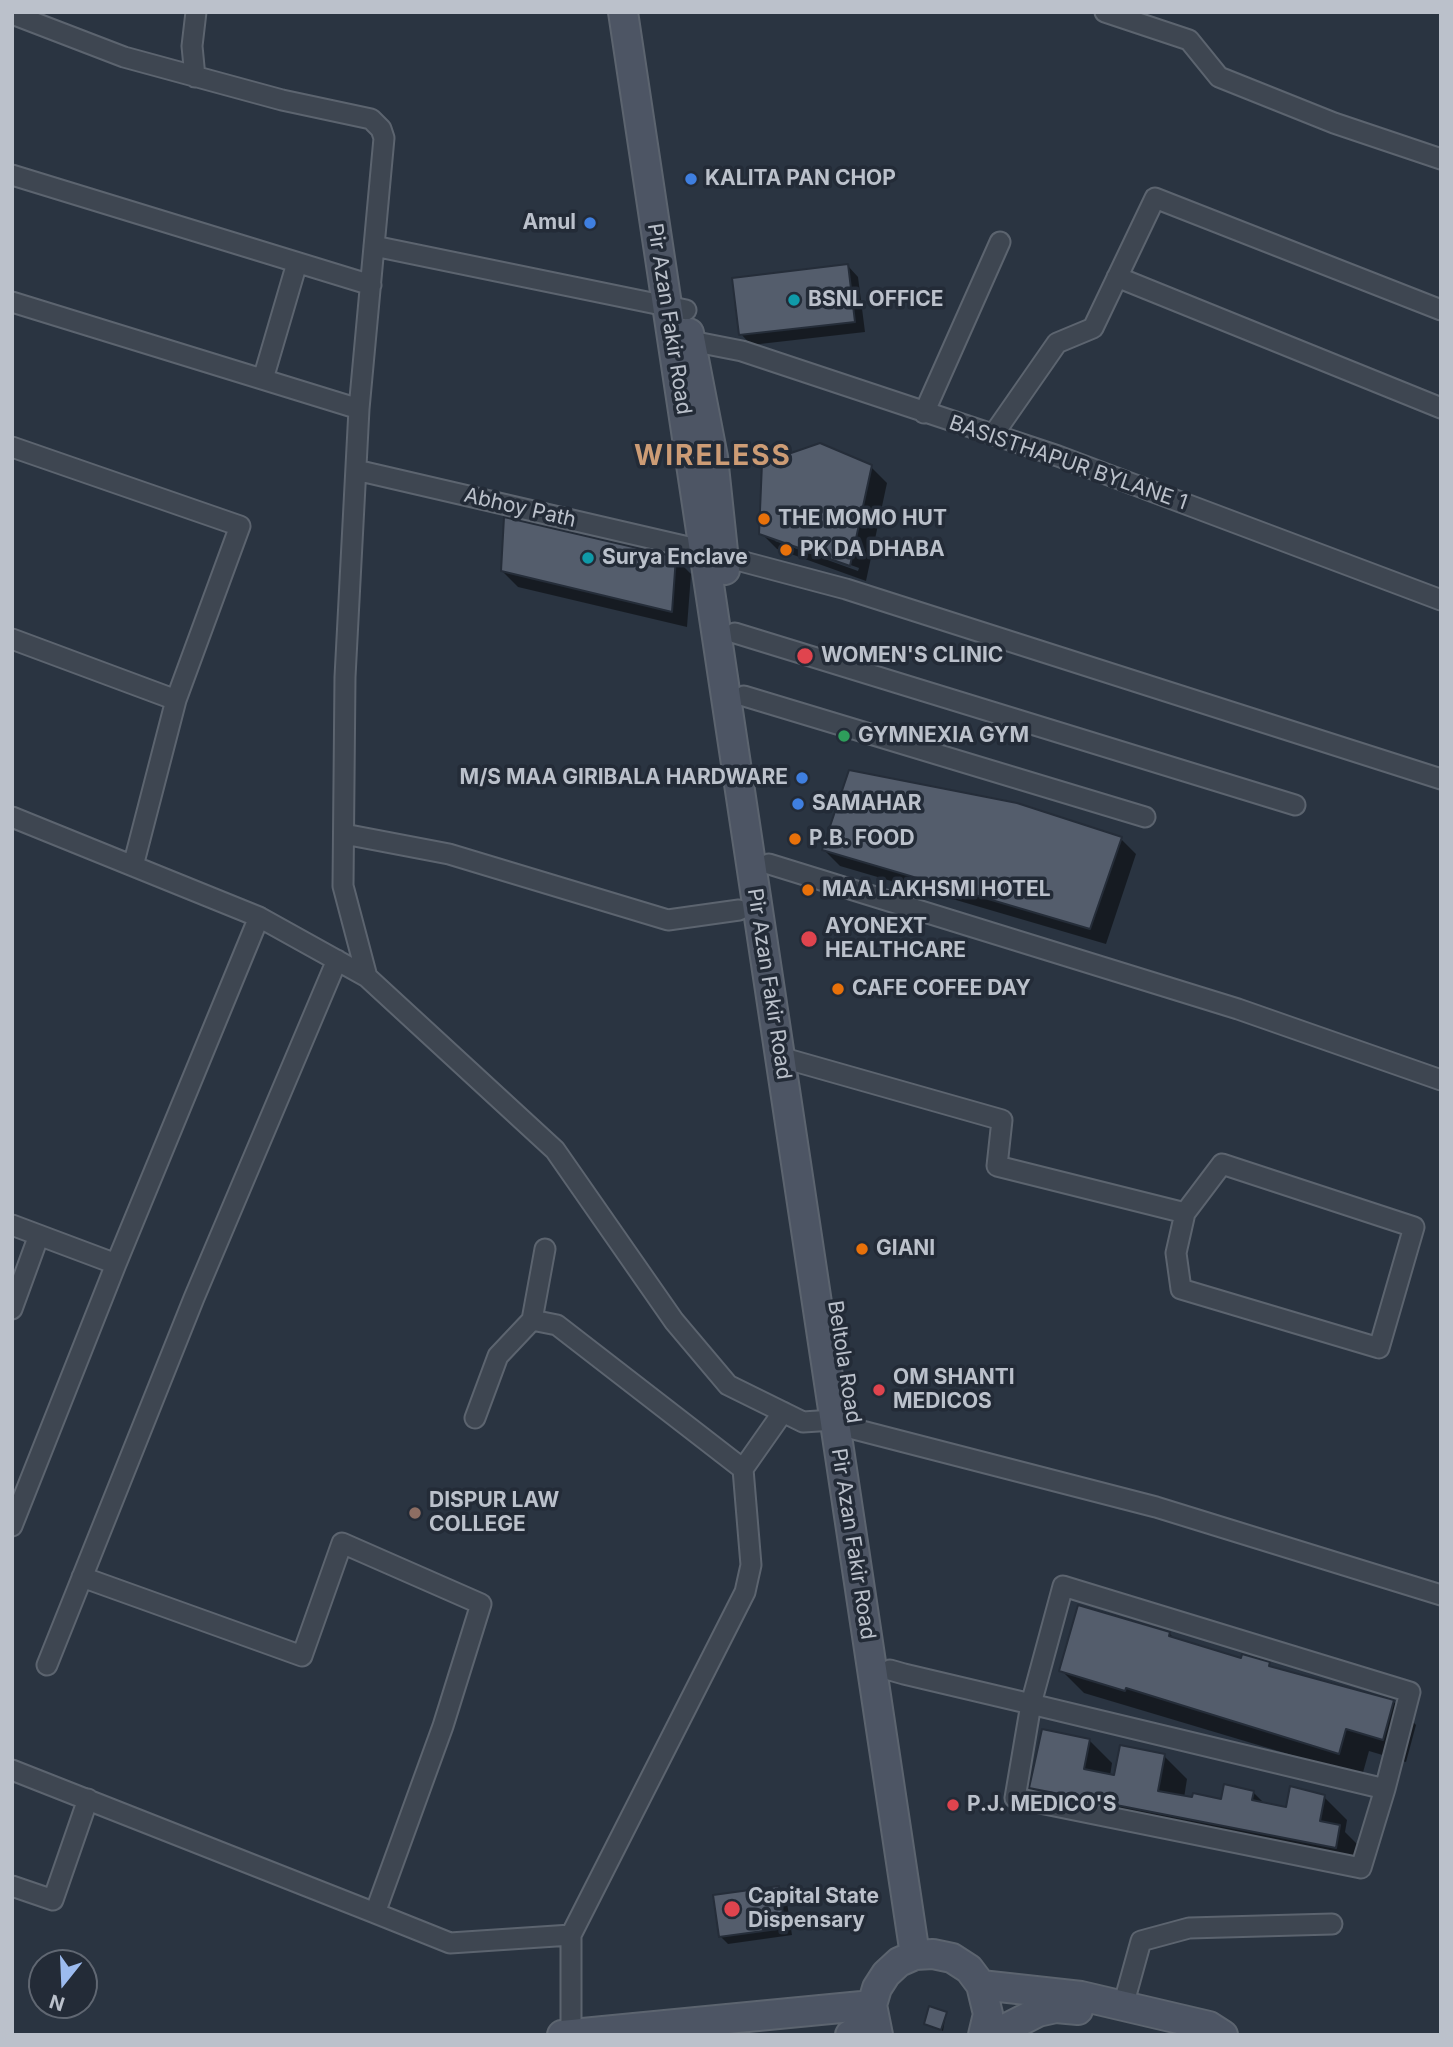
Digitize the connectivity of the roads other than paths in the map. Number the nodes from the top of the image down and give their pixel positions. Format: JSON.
{"nodes":[{"id":1,"x":196,"y":12,"type":"edge"},
{"id":2,"x":623,"y":12,"type":"edge"},
{"id":3,"x":641,"y":12,"type":"edge"},
{"id":4,"x":1105,"y":12,"type":"edge"},
{"id":5,"x":12,"y":14,"type":"edge"},
{"id":6,"x":195,"y":76,"type":"junction"},
{"id":7,"x":1441,"y":159,"type":"edge"},
{"id":8,"x":12,"y":175,"type":"edge"},
{"id":9,"x":1000,"y":242,"type":"dead end"},
{"id":10,"x":374,"y":246,"type":"junction"},
{"id":11,"x":297,"y":263,"type":"junction"},
{"id":12,"x":1117,"y":277,"type":"junction"},
{"id":13,"x":370,"y":285,"type":"junction"},
{"id":14,"x":12,"y":302,"type":"edge"},
{"id":15,"x":676,"y":308,"type":"junction"},
{"id":16,"x":1441,"y":310,"type":"edge"},
{"id":17,"x":691,"y":341,"type":"junction"},
{"id":18,"x":263,"y":379,"type":"junction"},
{"id":19,"x":1441,"y":408,"type":"edge"},
{"id":20,"x":359,"y":409,"type":"junction"},
{"id":21,"x":924,"y":413,"type":"junction"},
{"id":22,"x":993,"y":435,"type":"junction"},
{"id":23,"x":12,"y":447,"type":"edge"},
{"id":24,"x":356,"y":470,"type":"junction"},
{"id":25,"x":703,"y":552,"type":"junction"},
{"id":26,"x":1441,"y":600,"type":"edge"},
{"id":27,"x":734,"y":634,"type":"junction"},
{"id":28,"x":12,"y":639,"type":"edge"},
{"id":29,"x":744,"y":696,"type":"junction"},
{"id":30,"x":176,"y":700,"type":"junction"},
{"id":31,"x":1441,"y":779,"type":"edge"},
{"id":32,"x":1295,"y":804,"type":"dead end"},
{"id":33,"x":12,"y":817,"type":"edge"},
{"id":34,"x":1145,"y":817,"type":"dead end"},
{"id":35,"x":344,"y":834,"type":"junction"},
{"id":36,"x":769,"y":864,"type":"junction"},
{"id":37,"x":133,"y":866,"type":"junction"},
{"id":38,"x":739,"y":910,"type":"dead end"},
{"id":39,"x":260,"y":917,"type":"junction"},
{"id":40,"x":337,"y":960,"type":"junction"},
{"id":41,"x":367,"y":977,"type":"junction"},
{"id":42,"x":789,"y":1059,"type":"junction"},
{"id":43,"x":1441,"y":1080,"type":"edge"},
{"id":44,"x":1185,"y":1213,"type":"junction"},
{"id":45,"x":12,"y":1225,"type":"edge"},
{"id":46,"x":40,"y":1235,"type":"junction"},
{"id":47,"x":545,"y":1248,"type":"dead end"},
{"id":48,"x":116,"y":1264,"type":"junction"},
{"id":49,"x":12,"y":1309,"type":"edge"},
{"id":50,"x":532,"y":1320,"type":"junction"},
{"id":51,"x":783,"y":1412,"type":"junction"},
{"id":52,"x":475,"y":1418,"type":"dead end"},
{"id":53,"x":844,"y":1424,"type":"junction"},
{"id":54,"x":743,"y":1469,"type":"junction"},
{"id":55,"x":12,"y":1526,"type":"edge"},
{"id":56,"x":82,"y":1577,"type":"junction"},
{"id":57,"x":1441,"y":1595,"type":"edge"},
{"id":58,"x":47,"y":1665,"type":"dead end"},
{"id":59,"x":890,"y":1670,"type":"junction"},
{"id":60,"x":1031,"y":1704,"type":"junction"},
{"id":61,"x":12,"y":1770,"type":"edge"},
{"id":62,"x":1385,"y":1789,"type":"junction"},
{"id":63,"x":89,"y":1799,"type":"junction"},
{"id":64,"x":12,"y":1886,"type":"edge"},
{"id":65,"x":375,"y":1913,"type":"junction"},
{"id":66,"x":1332,"y":1924,"type":"dead end"},
{"id":67,"x":571,"y":1935,"type":"junction"},
{"id":68,"x":924,"y":1954,"type":"junction"},
{"id":69,"x":981,"y":1984,"type":"junction"},
{"id":70,"x":1123,"y":2006,"type":"junction"},
{"id":71,"x":869,"y":2027,"type":"edge"},
{"id":72,"x":571,"y":2034,"type":"edge"},
{"id":73,"x":562,"y":2035,"type":"edge"},
{"id":74,"x":982,"y":2035,"type":"edge"},
{"id":75,"x":993,"y":2035,"type":"edge"},
{"id":76,"x":1182,"y":2035,"type":"edge"},
{"id":77,"x":1223,"y":2035,"type":"edge"}],
"edges":[{"from":1,"to":6,"type":"street"},
{"from":2,"to":15,"type":"main road","name":"Pir Azan Fakir Road"},
{"from":3,"to":15,"type":"main road","name":"Pir Azan Fakir Road"},
{"from":4,"to":7,"type":"street"},
{"from":5,"to":6,"type":"street"},
{"from":6,"to":10,"type":"street"},
{"from":8,"to":11,"type":"street"},
{"from":9,"to":21,"type":"street"},
{"from":10,"to":13,"type":"street"},
{"from":10,"to":15,"type":"street"},
{"from":11,"to":13,"type":"street"},
{"from":11,"to":18,"type":"street"},
{"from":12,"to":16,"type":"street"},
{"from":12,"to":19,"type":"street"},
{"from":12,"to":22,"type":"street"},
{"from":13,"to":20,"type":"street"},
{"from":14,"to":18,"type":"street"},
{"from":15,"to":17,"type":"main road","name":"Pir Azan Fakir Road"},
{"from":15,"to":25,"type":"main road","name":"Pir Azan Fakir Road"},
{"from":17,"to":21,"type":"street","name":"BASISTHAPUR BYLANE 1"},
{"from":17,"to":25,"type":"main road","name":"Pir Azan Fakir Road"},
{"from":18,"to":20,"type":"street"},
{"from":20,"to":24,"type":"street"},
{"from":21,"to":22,"type":"street","name":"BASISTHAPUR BYLANE 1"},
{"from":22,"to":26,"type":"street","name":"BASISTHAPUR BYLANE 1"},
{"from":23,"to":30,"type":"street"},
{"from":24,"to":25,"type":"street","name":"Abhoy Path"},
{"from":24,"to":35,"type":"street"},
{"from":25,"to":27,"type":"main road","name":"Pir Azan Fakir Road"},
{"from":25,"to":31,"type":"street","name":"Abhoy Path"},
{"from":25,"to":42,"type":"main road","name":"Pir Azan Fakir Road"},
{"from":27,"to":29,"type":"main road","name":"Pir Azan Fakir Road"},
{"from":27,"to":32,"type":"street"},
{"from":28,"to":30,"type":"street"},
{"from":29,"to":34,"type":"street"},
{"from":29,"to":36,"type":"main road","name":"Pir Azan Fakir Road"},
{"from":30,"to":37,"type":"street"},
{"from":33,"to":37,"type":"street"},
{"from":35,"to":38,"type":"street"},
{"from":35,"to":41,"type":"street"},
{"from":36,"to":42,"type":"main road","name":"Pir Azan Fakir Road"},
{"from":36,"to":43,"type":"street"},
{"from":37,"to":39,"type":"street"},
{"from":39,"to":40,"type":"street"},
{"from":39,"to":48,"type":"street"},
{"from":40,"to":41,"type":"street"},
{"from":40,"to":56,"type":"street"},
{"from":41,"to":51,"type":"street"},
{"from":42,"to":44,"type":"street"},
{"from":42,"to":53,"type":"main road","name":"Pir Azan Fakir Road"},
{"from":44,"to":44,"type":"street"},
{"from":45,"to":46,"type":"street"},
{"from":46,"to":48,"type":"street"},
{"from":46,"to":49,"type":"street"},
{"from":47,"to":50,"type":"street"},
{"from":48,"to":55,"type":"street"},
{"from":50,"to":52,"type":"street"},
{"from":50,"to":54,"type":"street"},
{"from":51,"to":53,"type":"street"},
{"from":51,"to":54,"type":"street"},
{"from":53,"to":57,"type":"street"},
{"from":53,"to":59,"type":"main road","name":"Beltola Road"},
{"from":53,"to":68,"type":"main road","name":"Pir Azan Fakir Road"},
{"from":54,"to":67,"type":"street"},
{"from":56,"to":58,"type":"street"},
{"from":56,"to":65,"type":"street"},
{"from":59,"to":60,"type":"street"},
{"from":59,"to":68,"type":"main road","name":"Beltola Road"},
{"from":60,"to":62,"type":"street"},
{"from":60,"to":62,"type":"street"},
{"from":60,"to":62,"type":"street"},
{"from":61,"to":63,"type":"street"},
{"from":63,"to":64,"type":"street"},
{"from":63,"to":65,"type":"street"},
{"from":65,"to":67,"type":"street"},
{"from":66,"to":70,"type":"street"},
{"from":67,"to":72,"type":"street"},
{"from":68,"to":69,"type":"main road"},
{"from":68,"to":71,"type":"main road"},
{"from":69,"to":70,"type":"main road"},
{"from":69,"to":74,"type":"main road"},
{"from":70,"to":77,"type":"main road"},
{"from":71,"to":72,"type":"main road"},
{"from":72,"to":73,"type":"main road"},
{"from":75,"to":76,"type":"main road"}]}
